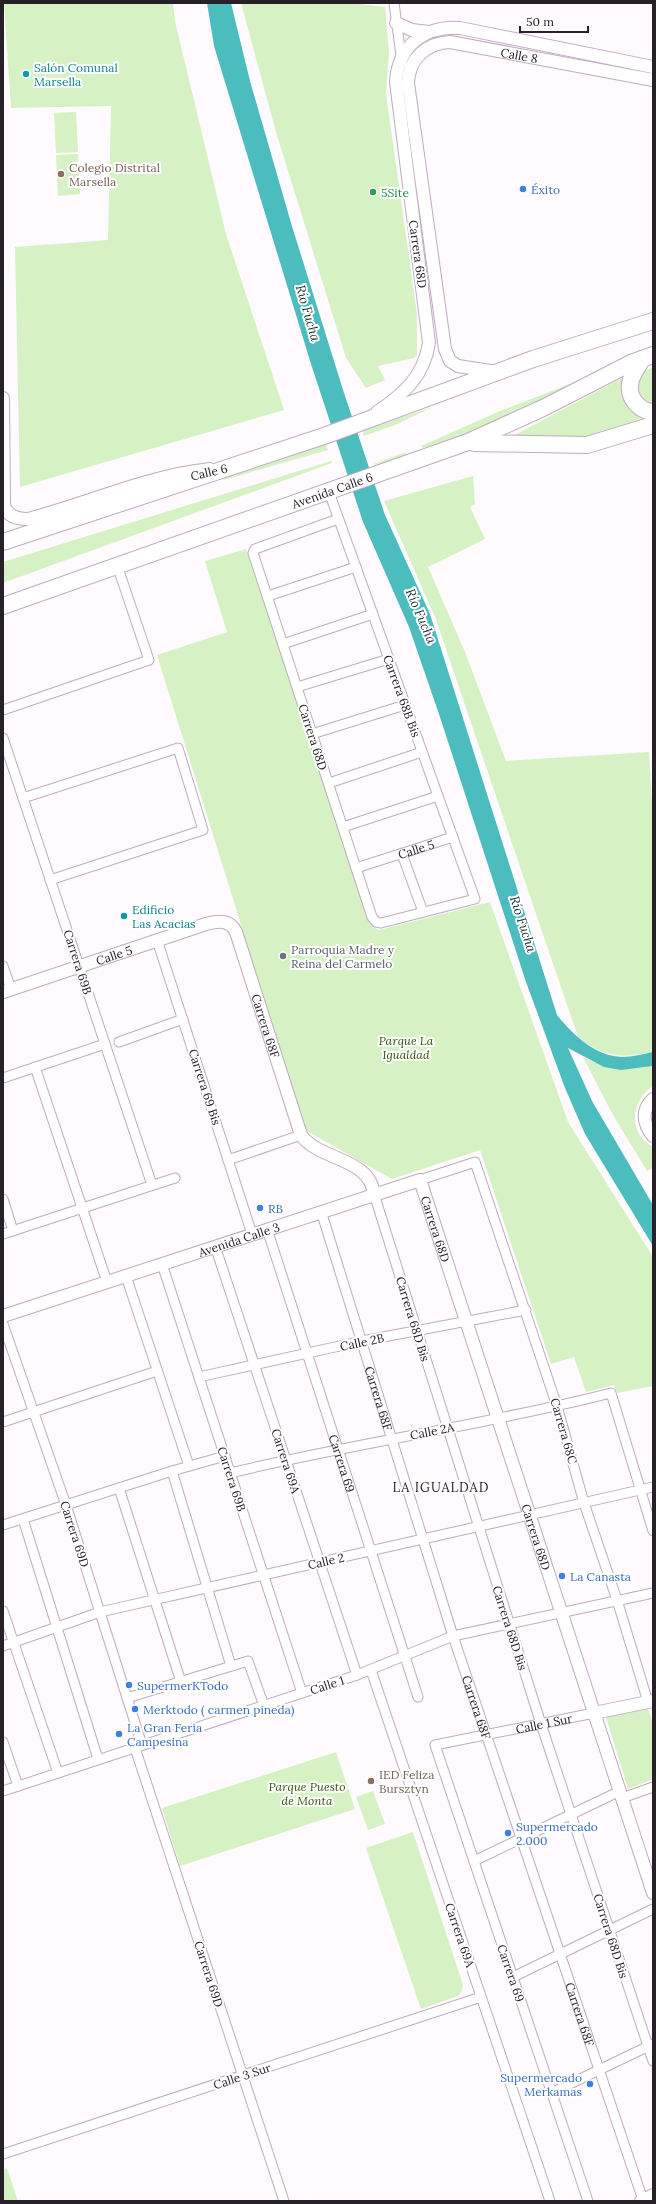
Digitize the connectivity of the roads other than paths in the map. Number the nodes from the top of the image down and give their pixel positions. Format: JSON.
{"nodes":[{"id":1,"x":394,"y":3,"type":"edge"},
{"id":2,"x":396,"y":23,"type":"junction"},
{"id":3,"x":429,"y":32,"type":"junction"},
{"id":4,"x":400,"y":60,"type":"junction"},
{"id":5,"x":653,"y":66,"type":"edge"},
{"id":6,"x":408,"y":78,"type":"junction"},
{"id":7,"x":653,"y":80,"type":"edge"},
{"id":8,"x":653,"y":321,"type":"edge"},
{"id":9,"x":648,"y":357,"type":"edge"},
{"id":10,"x":498,"y":372,"type":"junction"},
{"id":11,"x":3,"y":398,"type":"edge"},
{"id":12,"x":653,"y":412,"type":"edge"},
{"id":13,"x":363,"y":422,"type":"junction"},
{"id":14,"x":653,"y":425,"type":"edge"},
{"id":15,"x":468,"y":442,"type":"junction"},
{"id":16,"x":236,"y":466,"type":"junction"},
{"id":17,"x":3,"y":478,"type":"edge"},
{"id":18,"x":335,"y":490,"type":"junction"},
{"id":19,"x":6,"y":517,"type":"edge"},
{"id":20,"x":338,"y":519,"type":"junction"},
{"id":21,"x":26,"y":525,"type":"junction"},
{"id":22,"x":3,"y":541,"type":"edge"},
{"id":23,"x":117,"y":565,"type":"junction"},
{"id":24,"x":356,"y":568,"type":"junction"},
{"id":25,"x":268,"y":596,"type":"junction"},
{"id":26,"x":3,"y":606,"type":"edge"},
{"id":27,"x":372,"y":614,"type":"junction"},
{"id":28,"x":283,"y":644,"type":"junction"},
{"id":29,"x":389,"y":659,"type":"junction"},
{"id":30,"x":297,"y":687,"type":"junction"},
{"id":31,"x":405,"y":705,"type":"junction"},
{"id":32,"x":3,"y":710,"type":"edge"},
{"id":33,"x":312,"y":734,"type":"junction"},
{"id":34,"x":3,"y":738,"type":"edge"},
{"id":35,"x":422,"y":752,"type":"junction"},
{"id":36,"x":329,"y":784,"type":"junction"},
{"id":37,"x":438,"y":796,"type":"junction"},
{"id":38,"x":23,"y":798,"type":"junction"},
{"id":39,"x":343,"y":828,"type":"junction"},
{"id":40,"x":453,"y":837,"type":"junction"},
{"id":41,"x":402,"y":854,"type":"junction"},
{"id":42,"x":356,"y":868,"type":"junction"},
{"id":43,"x":50,"y":880,"type":"junction"},
{"id":44,"x":423,"y":912,"type":"junction"},
{"id":45,"x":225,"y":922,"type":"joint"},
{"id":46,"x":157,"y":940,"type":"junction"},
{"id":47,"x":3,"y":966,"type":"edge"},
{"id":48,"x":79,"y":966,"type":"junction"},
{"id":49,"x":7,"y":991,"type":"edge"},
{"id":50,"x":183,"y":1019,"type":"junction"},
{"id":51,"x":119,"y":1042,"type":"dead end"},
{"id":52,"x":105,"y":1044,"type":"junction"},
{"id":53,"x":35,"y":1067,"type":"junction"},
{"id":54,"x":3,"y":1078,"type":"edge"},
{"id":55,"x":653,"y":1099,"type":"edge"},
{"id":56,"x":300,"y":1135,"type":"junction"},
{"id":57,"x":653,"y":1136,"type":"edge"},
{"id":58,"x":228,"y":1160,"type":"junction"},
{"id":59,"x":475,"y":1162,"type":"joint"},
{"id":60,"x":175,"y":1178,"type":"dead end"},
{"id":61,"x":420,"y":1180,"type":"junction"},
{"id":62,"x":152,"y":1185,"type":"junction"},
{"id":63,"x":374,"y":1194,"type":"junction"},
{"id":64,"x":3,"y":1199,"type":"edge"},
{"id":65,"x":82,"y":1208,"type":"junction"},
{"id":66,"x":321,"y":1211,"type":"junction"},
{"id":67,"x":267,"y":1229,"type":"junction"},
{"id":68,"x":13,"y":1230,"type":"junction"},
{"id":69,"x":3,"y":1234,"type":"edge"},
{"id":70,"x":252,"y":1234,"type":"junction"},
{"id":71,"x":215,"y":1246,"type":"junction"},
{"id":72,"x":162,"y":1264,"type":"junction"},
{"id":73,"x":126,"y":1276,"type":"junction"},
{"id":74,"x":107,"y":1282,"type":"junction"},
{"id":75,"x":526,"y":1310,"type":"junction"},
{"id":76,"x":3,"y":1316,"type":"edge"},
{"id":77,"x":467,"y":1322,"type":"junction"},
{"id":78,"x":3,"y":1324,"type":"edge"},
{"id":79,"x":416,"y":1331,"type":"junction"},
{"id":80,"x":362,"y":1341,"type":"junction"},
{"id":81,"x":307,"y":1354,"type":"junction"},
{"id":82,"x":254,"y":1365,"type":"junction"},
{"id":83,"x":157,"y":1371,"type":"junction"},
{"id":84,"x":199,"y":1377,"type":"junction"},
{"id":85,"x":557,"y":1406,"type":"junction"},
{"id":86,"x":34,"y":1412,"type":"junction"},
{"id":87,"x":498,"y":1418,"type":"junction"},
{"id":88,"x":3,"y":1422,"type":"edge"},
{"id":89,"x":447,"y":1428,"type":"junction"},
{"id":90,"x":392,"y":1439,"type":"junction"},
{"id":91,"x":338,"y":1450,"type":"junction"},
{"id":92,"x":225,"y":1456,"type":"junction"},
{"id":93,"x":285,"y":1460,"type":"junction"},
{"id":94,"x":189,"y":1466,"type":"junction"},
{"id":95,"x":172,"y":1471,"type":"junction"},
{"id":96,"x":230,"y":1473,"type":"junction"},
{"id":97,"x":653,"y":1487,"type":"edge"},
{"id":98,"x":119,"y":1488,"type":"junction"},
{"id":99,"x":640,"y":1490,"type":"junction"},
{"id":100,"x":584,"y":1503,"type":"junction"},
{"id":101,"x":66,"y":1505,"type":"junction"},
{"id":102,"x":530,"y":1515,"type":"junction"},
{"id":103,"x":23,"y":1519,"type":"junction"},
{"id":104,"x":3,"y":1525,"type":"edge"},
{"id":105,"x":478,"y":1527,"type":"junction"},
{"id":106,"x":653,"y":1531,"type":"edge"},
{"id":107,"x":422,"y":1539,"type":"junction"},
{"id":108,"x":371,"y":1551,"type":"junction"},
{"id":109,"x":319,"y":1563,"type":"junction"},
{"id":110,"x":263,"y":1575,"type":"junction"},
{"id":111,"x":208,"y":1588,"type":"junction"},
{"id":112,"x":653,"y":1593,"type":"edge"},
{"id":113,"x":154,"y":1600,"type":"junction"},
{"id":114,"x":618,"y":1600,"type":"junction"},
{"id":115,"x":3,"y":1611,"type":"edge"},
{"id":116,"x":100,"y":1612,"type":"junction"},
{"id":117,"x":562,"y":1613,"type":"junction"},
{"id":118,"x":509,"y":1624,"type":"junction"},
{"id":119,"x":58,"y":1628,"type":"junction"},
{"id":120,"x":453,"y":1636,"type":"junction"},
{"id":121,"x":14,"y":1642,"type":"junction"},
{"id":122,"x":3,"y":1646,"type":"edge"},
{"id":123,"x":405,"y":1656,"type":"junction"},
{"id":124,"x":231,"y":1666,"type":"junction"},
{"id":125,"x":370,"y":1670,"type":"junction"},
{"id":126,"x":357,"y":1676,"type":"junction"},
{"id":127,"x":181,"y":1682,"type":"junction"},
{"id":128,"x":302,"y":1693,"type":"junction"},
{"id":129,"x":127,"y":1698,"type":"junction"},
{"id":130,"x":418,"y":1698,"type":"dead end"},
{"id":131,"x":650,"y":1701,"type":"edge"},
{"id":132,"x":264,"y":1706,"type":"junction"},
{"id":133,"x":594,"y":1713,"type":"junction"},
{"id":134,"x":541,"y":1724,"type":"junction"},
{"id":135,"x":486,"y":1735,"type":"junction"},
{"id":136,"x":3,"y":1742,"type":"edge"},
{"id":137,"x":435,"y":1745,"type":"joint"},
{"id":138,"x":138,"y":1747,"type":"junction"},
{"id":139,"x":98,"y":1760,"type":"junction"},
{"id":140,"x":58,"y":1773,"type":"junction"},
{"id":141,"x":18,"y":1786,"type":"junction"},
{"id":142,"x":653,"y":1787,"type":"edge"},
{"id":143,"x":3,"y":1791,"type":"edge"},
{"id":144,"x":621,"y":1795,"type":"junction"},
{"id":145,"x":571,"y":1814,"type":"junction"},
{"id":146,"x":521,"y":1838,"type":"junction"},
{"id":147,"x":474,"y":1861,"type":"junction"},
{"id":148,"x":653,"y":1893,"type":"edge"},
{"id":149,"x":653,"y":1909,"type":"edge"},
{"id":150,"x":608,"y":1931,"type":"junction"},
{"id":151,"x":560,"y":1954,"type":"junction"},
{"id":152,"x":513,"y":1977,"type":"junction"},
{"id":153,"x":481,"y":1997,"type":"junction"},
{"id":154,"x":650,"y":2045,"type":"edge"},
{"id":155,"x":653,"y":2061,"type":"edge"},
{"id":156,"x":599,"y":2070,"type":"junction"},
{"id":157,"x":243,"y":2076,"type":"junction"},
{"id":158,"x":551,"y":2093,"type":"junction"},
{"id":159,"x":3,"y":2154,"type":"edge"},
{"id":160,"x":645,"y":2199,"type":"edge"},
{"id":161,"x":284,"y":2201,"type":"edge"},
{"id":162,"x":550,"y":2201,"type":"edge"},
{"id":163,"x":588,"y":2201,"type":"edge"}],
"edges":[{"from":1,"to":2,"type":"street","name":"Carrera 68D"},
{"from":2,"to":3,"type":"street"},
{"from":2,"to":4,"type":"street","name":"Carrera 68D"},
{"from":3,"to":4,"type":"street","name":"Calle 8"},
{"from":3,"to":5,"type":"street","name":"Calle 8"},
{"from":4,"to":6,"type":"street","name":"Carrera 68D"},
{"from":4,"to":13,"type":"street","name":"Carrera 68D"},
{"from":6,"to":7,"type":"street","name":"Calle 8"},
{"from":6,"to":10,"type":"street","name":"Carrera 68D"},
{"from":8,"to":10,"type":"highway"},
{"from":9,"to":12,"type":"highway"},
{"from":9,"to":15,"type":"highway","name":"Avenida Calle 6"},
{"from":10,"to":13,"type":"highway"},
{"from":11,"to":17,"type":"street"},
{"from":13,"to":16,"type":"highway"},
{"from":14,"to":15,"type":"highway"},
{"from":15,"to":18,"type":"highway","name":"Avenida Calle 6"},
{"from":16,"to":19,"type":"street","name":"Calle 6"},
{"from":16,"to":21,"type":"street","name":"Calle 6"},
{"from":16,"to":22,"type":"highway"},
{"from":17,"to":19,"type":"street"},
{"from":18,"to":20,"type":"street","name":"Carrera 68B Bis"},
{"from":18,"to":23,"type":"highway","name":"Avenida Calle 6"},
{"from":19,"to":21,"type":"street","name":"Calle 6"},
{"from":20,"to":24,"type":"street","name":"Carrera 68B Bis"},
{"from":20,"to":25,"type":"street","name":"Carrera 68D"},
{"from":21,"to":22,"type":"highway"},
{"from":23,"to":26,"type":"highway","name":"Avenida Calle 6"},
{"from":23,"to":32,"type":"street"},
{"from":24,"to":25,"type":"street"},
{"from":24,"to":27,"type":"street","name":"Carrera 68B Bis"},
{"from":25,"to":28,"type":"street","name":"Carrera 68D"},
{"from":27,"to":28,"type":"street"},
{"from":27,"to":29,"type":"street","name":"Carrera 68B Bis"},
{"from":28,"to":30,"type":"street","name":"Carrera 68D"},
{"from":29,"to":30,"type":"street"},
{"from":29,"to":31,"type":"street","name":"Carrera 68B Bis"},
{"from":30,"to":33,"type":"street","name":"Carrera 68D"},
{"from":31,"to":33,"type":"street"},
{"from":31,"to":35,"type":"street","name":"Carrera 68B Bis"},
{"from":33,"to":36,"type":"street","name":"Carrera 68D"},
{"from":34,"to":38,"type":"street","name":"Carrera 69B"},
{"from":35,"to":36,"type":"street"},
{"from":35,"to":37,"type":"street","name":"Carrera 68B Bis"},
{"from":36,"to":39,"type":"street","name":"Carrera 68D"},
{"from":37,"to":39,"type":"street"},
{"from":37,"to":40,"type":"street","name":"Carrera 68B Bis"},
{"from":38,"to":43,"type":"street","name":"Carrera 69B"},
{"from":38,"to":43,"type":"street"},
{"from":39,"to":42,"type":"street","name":"Carrera 68D"},
{"from":40,"to":41,"type":"street","name":"Calle 5"},
{"from":40,"to":44,"type":"street","name":"Carrera 68B Bis"},
{"from":41,"to":42,"type":"street","name":"Calle 5"},
{"from":41,"to":44,"type":"street"},
{"from":42,"to":44,"type":"street","name":"Carrera 68D"},
{"from":43,"to":48,"type":"street","name":"Carrera 69B"},
{"from":45,"to":46,"type":"street","name":"Calle 5"},
{"from":45,"to":56,"type":"street","name":"Carrera 68F"},
{"from":46,"to":48,"type":"street","name":"Calle 5"},
{"from":46,"to":50,"type":"street","name":"Carrera 69 Bis"},
{"from":47,"to":49,"type":"street"},
{"from":48,"to":49,"type":"street","name":"Calle 5"},
{"from":48,"to":52,"type":"street","name":"Carrera 69B"},
{"from":50,"to":51,"type":"street"},
{"from":50,"to":58,"type":"street","name":"Carrera 69 Bis"},
{"from":52,"to":53,"type":"street"},
{"from":52,"to":62,"type":"street","name":"Carrera 69B"},
{"from":53,"to":54,"type":"street"},
{"from":53,"to":65,"type":"street"},
{"from":55,"to":57,"type":"street"},
{"from":56,"to":58,"type":"street"},
{"from":56,"to":63,"type":"street"},
{"from":58,"to":70,"type":"street","name":"Carrera 69 Bis"},
{"from":59,"to":61,"type":"street","name":"Avenida Calle 3"},
{"from":59,"to":75,"type":"street","name":"Carrera 68C"},
{"from":60,"to":62,"type":"street"},
{"from":61,"to":63,"type":"street","name":"Avenida Calle 3"},
{"from":61,"to":77,"type":"street","name":"Carrera 68D"},
{"from":62,"to":65,"type":"street"},
{"from":63,"to":66,"type":"street","name":"Avenida Calle 3"},
{"from":63,"to":79,"type":"street","name":"Carrera 68D Bis"},
{"from":64,"to":68,"type":"street"},
{"from":65,"to":68,"type":"street"},
{"from":65,"to":74,"type":"street"},
{"from":66,"to":67,"type":"street","name":"Avenida Calle 3"},
{"from":66,"to":80,"type":"street","name":"Carrera 68F"},
{"from":67,"to":70,"type":"street","name":"Avenida Calle 3"},
{"from":67,"to":81,"type":"street","name":"Carrera 69"},
{"from":68,"to":69,"type":"street"},
{"from":70,"to":71,"type":"street","name":"Avenida Calle 3"},
{"from":71,"to":72,"type":"street","name":"Avenida Calle 3"},
{"from":71,"to":82,"type":"street","name":"Carrera 69A"},
{"from":72,"to":73,"type":"street","name":"Avenida Calle 3"},
{"from":72,"to":84,"type":"street","name":"Carrera 69B"},
{"from":73,"to":74,"type":"street","name":"Avenida Calle 3"},
{"from":73,"to":83,"type":"street"},
{"from":74,"to":76,"type":"street","name":"Avenida Calle 3"},
{"from":75,"to":77,"type":"street","name":"Calle 2B"},
{"from":75,"to":85,"type":"street","name":"Carrera 68C"},
{"from":77,"to":79,"type":"street","name":"Calle 2B"},
{"from":77,"to":87,"type":"street","name":"Carrera 68D"},
{"from":78,"to":86,"type":"street","name":"Carrera 69D"},
{"from":79,"to":80,"type":"street","name":"Calle 2B"},
{"from":79,"to":89,"type":"street","name":"Carrera 68D Bis"},
{"from":80,"to":81,"type":"street","name":"Calle 2B"},
{"from":80,"to":90,"type":"street","name":"Carrera 68F"},
{"from":81,"to":82,"type":"street","name":"Calle 2B"},
{"from":81,"to":91,"type":"street","name":"Carrera 69"},
{"from":82,"to":84,"type":"street","name":"Calle 2B"},
{"from":82,"to":93,"type":"street","name":"Carrera 69A"},
{"from":83,"to":86,"type":"street"},
{"from":83,"to":94,"type":"street"},
{"from":84,"to":92,"type":"street","name":"Carrera 69B"},
{"from":85,"to":87,"type":"street","name":"Calle 2A"},
{"from":85,"to":99,"type":"street","name":"Calle 2A"},
{"from":85,"to":100,"type":"street","name":"Carrera 68C"},
{"from":86,"to":88,"type":"street"},
{"from":86,"to":101,"type":"street","name":"Carrera 69D"},
{"from":87,"to":89,"type":"street","name":"Calle 2A"},
{"from":87,"to":102,"type":"street","name":"Carrera 68D"},
{"from":89,"to":90,"type":"street","name":"Calle 2A"},
{"from":89,"to":105,"type":"street","name":"Carrera 68D Bis"},
{"from":90,"to":91,"type":"street","name":"Calle 2A"},
{"from":90,"to":107,"type":"street","name":"Carrera 68F"},
{"from":91,"to":93,"type":"street","name":"Calle 2A"},
{"from":91,"to":108,"type":"street","name":"Carrera 69"},
{"from":92,"to":94,"type":"street"},
{"from":92,"to":96,"type":"street","name":"Carrera 69B"},
{"from":93,"to":96,"type":"street","name":"Calle 2A"},
{"from":93,"to":109,"type":"street","name":"Carrera 69A"},
{"from":94,"to":95,"type":"street"},
{"from":95,"to":98,"type":"street"},
{"from":95,"to":111,"type":"street"},
{"from":96,"to":110,"type":"street","name":"Carrera 69B"},
{"from":97,"to":99,"type":"street","name":"Calle 2"},
{"from":98,"to":101,"type":"street"},
{"from":98,"to":113,"type":"street"},
{"from":99,"to":100,"type":"street","name":"Calle 2"},
{"from":99,"to":106,"type":"street"},
{"from":100,"to":102,"type":"street","name":"Calle 2"},
{"from":100,"to":114,"type":"street","name":"Carrera 68C"},
{"from":101,"to":103,"type":"street"},
{"from":101,"to":116,"type":"street","name":"Carrera 69D"},
{"from":102,"to":105,"type":"street","name":"Calle 2"},
{"from":102,"to":117,"type":"street","name":"Carrera 68D"},
{"from":103,"to":104,"type":"street"},
{"from":103,"to":119,"type":"street"},
{"from":105,"to":107,"type":"street","name":"Calle 2"},
{"from":105,"to":118,"type":"street","name":"Carrera 68D Bis"},
{"from":107,"to":108,"type":"street","name":"Calle 2"},
{"from":107,"to":120,"type":"street","name":"Carrera 68F"},
{"from":108,"to":109,"type":"street","name":"Calle 2"},
{"from":108,"to":123,"type":"street","name":"Carrera 69"},
{"from":109,"to":110,"type":"street","name":"Calle 2"},
{"from":109,"to":126,"type":"street","name":"Carrera 69A"},
{"from":110,"to":111,"type":"street","name":"Calle 2"},
{"from":110,"to":128,"type":"street","name":"Carrera 69B"},
{"from":111,"to":113,"type":"street","name":"Calle 2"},
{"from":111,"to":124,"type":"street"},
{"from":112,"to":114,"type":"street","name":"Calle 1"},
{"from":113,"to":116,"type":"street","name":"Calle 2"},
{"from":113,"to":127,"type":"street"},
{"from":114,"to":117,"type":"street","name":"Calle 1"},
{"from":114,"to":131,"type":"street","name":"Carrera 68C"},
{"from":115,"to":121,"type":"street"},
{"from":116,"to":119,"type":"street","name":"Calle 2"},
{"from":116,"to":129,"type":"street","name":"Carrera 69D"},
{"from":117,"to":118,"type":"street","name":"Calle 1"},
{"from":117,"to":133,"type":"street","name":"Carrera 68D"},
{"from":118,"to":120,"type":"street","name":"Calle 1"},
{"from":118,"to":134,"type":"street","name":"Carrera 68D Bis"},
{"from":119,"to":121,"type":"street","name":"Calle 2"},
{"from":119,"to":139,"type":"street"},
{"from":120,"to":123,"type":"street","name":"Calle 1"},
{"from":120,"to":135,"type":"street","name":"Carrera 68F"},
{"from":121,"to":122,"type":"street","name":"Calle 2"},
{"from":121,"to":140,"type":"street"},
{"from":123,"to":125,"type":"street","name":"Calle 1"},
{"from":123,"to":130,"type":"street","name":"Carrera 69"},
{"from":124,"to":127,"type":"street"},
{"from":124,"to":132,"type":"street"},
{"from":125,"to":126,"type":"street","name":"Calle 1"},
{"from":125,"to":153,"type":"street","name":"Carrera 69A"},
{"from":126,"to":128,"type":"street","name":"Calle 1"},
{"from":127,"to":129,"type":"street"},
{"from":128,"to":132,"type":"street","name":"Calle 1"},
{"from":129,"to":138,"type":"street","name":"Carrera 69D"},
{"from":131,"to":133,"type":"street","name":"Calle 1 Sur"},
{"from":132,"to":138,"type":"street","name":"Calle 1"},
{"from":133,"to":134,"type":"street","name":"Calle 1 Sur"},
{"from":133,"to":144,"type":"street","name":"Carrera 68D"},
{"from":134,"to":135,"type":"street","name":"Calle 1 Sur"},
{"from":134,"to":145,"type":"street","name":"Carrera 68D Bis"},
{"from":135,"to":137,"type":"street","name":"Calle 1 Sur"},
{"from":135,"to":146,"type":"street","name":"Carrera 68F"},
{"from":136,"to":141,"type":"street"},
{"from":137,"to":147,"type":"street","name":"Carrera 69"},
{"from":138,"to":139,"type":"street","name":"Calle 1"},
{"from":138,"to":157,"type":"street","name":"Carrera 69D"},
{"from":139,"to":140,"type":"street","name":"Calle 1"},
{"from":140,"to":141,"type":"street","name":"Calle 1"},
{"from":141,"to":143,"type":"street","name":"Calle 1"},
{"from":142,"to":144,"type":"street"},
{"from":144,"to":145,"type":"street"},
{"from":144,"to":148,"type":"street","name":"Carrera 68D"},
{"from":145,"to":146,"type":"street"},
{"from":145,"to":150,"type":"street","name":"Carrera 68D Bis"},
{"from":146,"to":147,"type":"street"},
{"from":146,"to":151,"type":"street","name":"Carrera 68F"},
{"from":147,"to":152,"type":"street","name":"Carrera 69"},
{"from":149,"to":150,"type":"street"},
{"from":150,"to":151,"type":"street"},
{"from":150,"to":154,"type":"street","name":"Carrera 68D Bis"},
{"from":151,"to":152,"type":"street"},
{"from":151,"to":156,"type":"street","name":"Carrera 68F"},
{"from":152,"to":158,"type":"street","name":"Carrera 69"},
{"from":153,"to":157,"type":"street","name":"Calle 3 Sur"},
{"from":153,"to":162,"type":"street","name":"Carrera 69A"},
{"from":154,"to":155,"type":"street","name":"Carrera 68D Bis"},
{"from":154,"to":156,"type":"street"},
{"from":156,"to":158,"type":"street"},
{"from":156,"to":160,"type":"street","name":"Carrera 68F"},
{"from":157,"to":159,"type":"street","name":"Calle 3 Sur"},
{"from":157,"to":161,"type":"street","name":"Carrera 69D"},
{"from":158,"to":163,"type":"street","name":"Carrera 69"}]}
